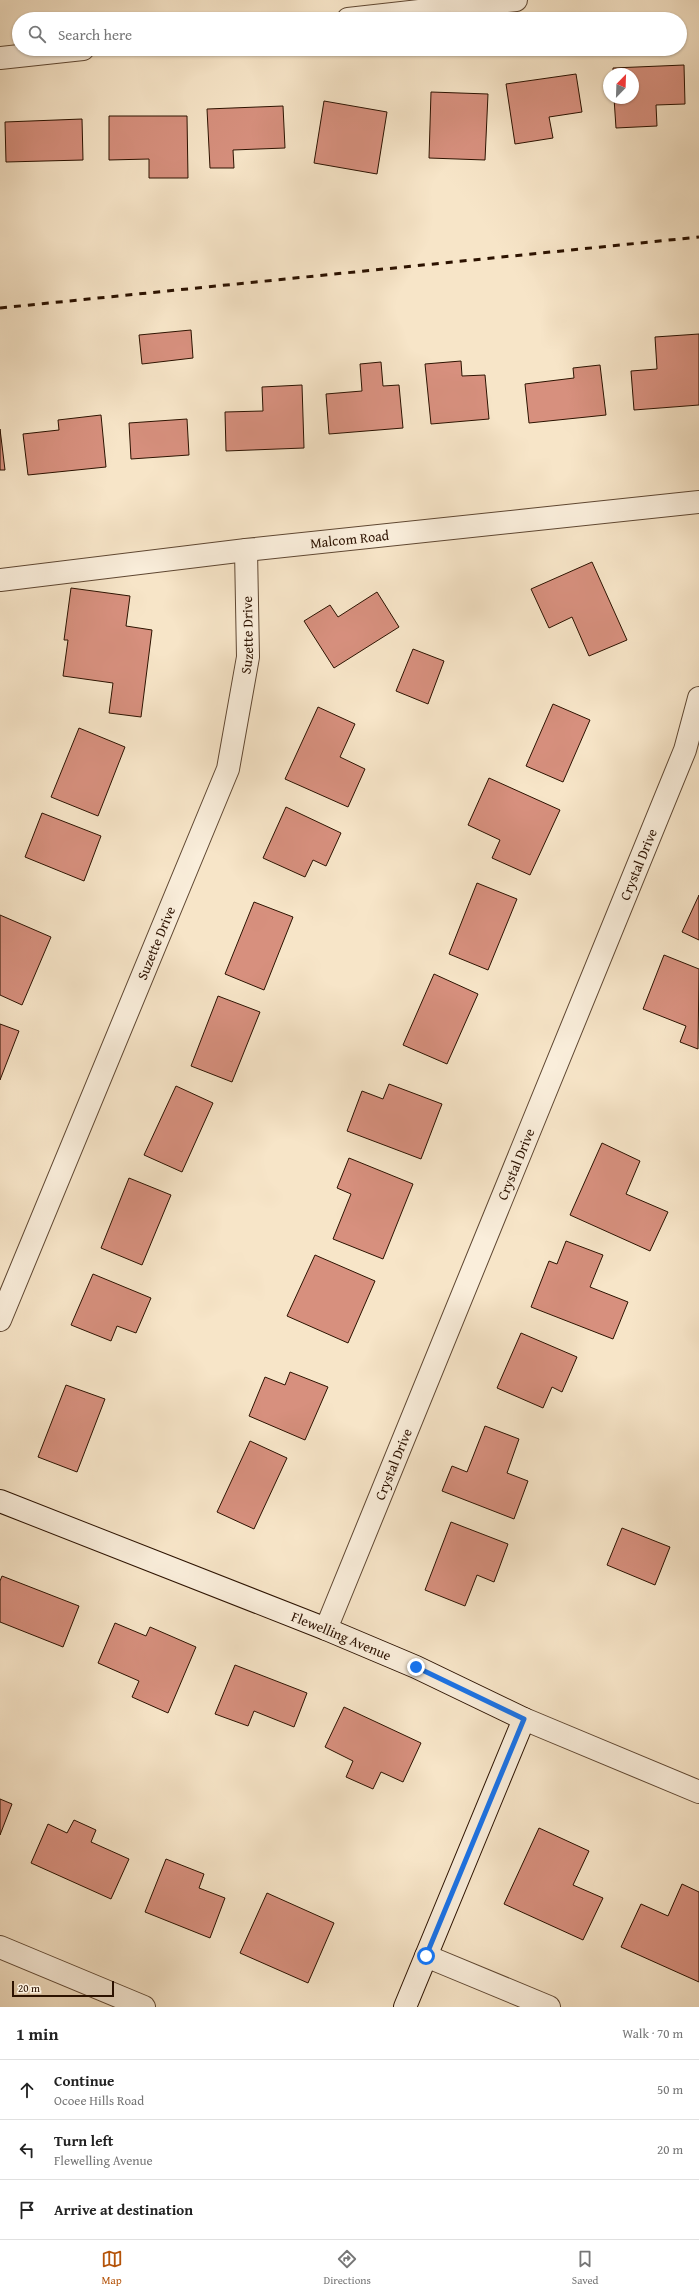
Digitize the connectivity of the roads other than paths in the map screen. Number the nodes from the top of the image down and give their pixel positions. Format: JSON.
{"nodes":[{"id":1,"x":516,"y":0,"type":"edge"},
{"id":2,"x":410,"y":12,"type":"edge"},
{"id":3,"x":18,"y":56,"type":"edge"},
{"id":4,"x":0,"y":58,"type":"edge"},
{"id":5,"x":699,"y":502,"type":"edge"},
{"id":6,"x":246,"y":550,"type":"junction"},
{"id":7,"x":0,"y":580,"type":"edge"},
{"id":8,"x":699,"y":698,"type":"edge"},
{"id":9,"x":0,"y":1320,"type":"edge"},
{"id":10,"x":0,"y":1501,"type":"edge"},
{"id":11,"x":326,"y":1629,"type":"junction"},
{"id":12,"x":524,"y":1719,"type":"junction"},
{"id":13,"x":699,"y":1792,"type":"edge"},
{"id":14,"x":0,"y":1947,"type":"edge"},
{"id":15,"x":426,"y":1956,"type":"junction"},
{"id":16,"x":144,"y":2007,"type":"edge"},
{"id":17,"x":405,"y":2007,"type":"edge"},
{"id":18,"x":549,"y":2007,"type":"edge"}],
"edges":[{"from":1,"to":2,"type":"street"},
{"from":3,"to":4,"type":"street"},
{"from":5,"to":6,"type":"street","name":"Malcom Road"},
{"from":6,"to":7,"type":"street","name":"Malcom Road"},
{"from":6,"to":9,"type":"street","name":"Suzette Drive"},
{"from":8,"to":11,"type":"street","name":"Crystal Drive"},
{"from":10,"to":11,"type":"street","name":"Flewelling Avenue"},
{"from":11,"to":12,"type":"street","name":"Flewelling Avenue"},
{"from":12,"to":13,"type":"street","name":"Flewelling Avenue"},
{"from":12,"to":15,"type":"street"},
{"from":14,"to":16,"type":"street"},
{"from":15,"to":17,"type":"street"},
{"from":15,"to":18,"type":"street"}]}
